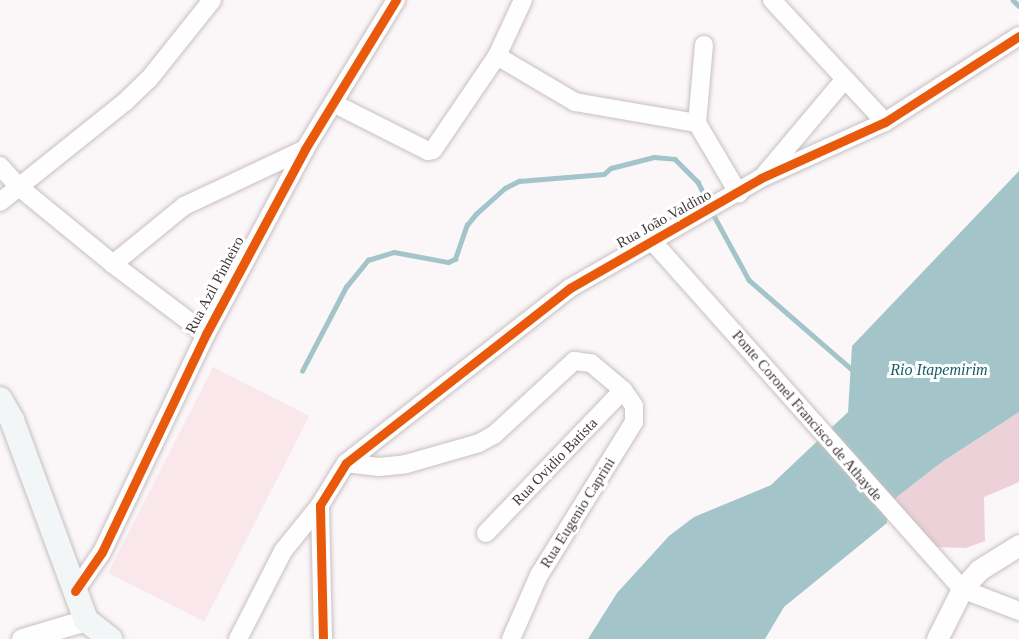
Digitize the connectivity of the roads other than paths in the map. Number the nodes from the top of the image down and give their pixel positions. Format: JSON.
{"nodes":[{"id":1,"x":212,"y":0,"type":"edge"},
{"id":2,"x":396,"y":0,"type":"edge"},
{"id":3,"x":523,"y":0,"type":"edge"},
{"id":4,"x":772,"y":0,"type":"edge"},
{"id":5,"x":1019,"y":36,"type":"edge"},
{"id":6,"x":704,"y":45,"type":"dead end"},
{"id":7,"x":497,"y":56,"type":"junction"},
{"id":8,"x":845,"y":79,"type":"junction"},
{"id":9,"x":335,"y":104,"type":"junction"},
{"id":10,"x":885,"y":122,"type":"junction"},
{"id":11,"x":697,"y":123,"type":"junction"},
{"id":12,"x":305,"y":149,"type":"junction"},
{"id":13,"x":0,"y":166,"type":"edge"},
{"id":14,"x":761,"y":178,"type":"junction"},
{"id":15,"x":19,"y":187,"type":"junction"},
{"id":16,"x":738,"y":194,"type":"junction"},
{"id":17,"x":0,"y":202,"type":"edge"},
{"id":18,"x":654,"y":243,"type":"junction"},
{"id":19,"x":113,"y":264,"type":"junction"},
{"id":20,"x":206,"y":334,"type":"junction"},
{"id":21,"x":623,"y":390,"type":"junction"},
{"id":22,"x":0,"y":399,"type":"edge"},
{"id":23,"x":346,"y":464,"type":"junction"},
{"id":24,"x":320,"y":505,"type":"junction"},
{"id":25,"x":486,"y":533,"type":"dead end"},
{"id":26,"x":1019,"y":545,"type":"edge"},
{"id":27,"x":962,"y":589,"type":"junction"},
{"id":28,"x":75,"y":591,"type":"junction"},
{"id":29,"x":1019,"y":611,"type":"edge"},
{"id":30,"x":86,"y":620,"type":"junction"},
{"id":31,"x":22,"y":639,"type":"edge"},
{"id":32,"x":110,"y":639,"type":"edge"},
{"id":33,"x":237,"y":639,"type":"edge"},
{"id":34,"x":323,"y":639,"type":"edge"},
{"id":35,"x":511,"y":639,"type":"edge"},
{"id":36,"x":937,"y":639,"type":"edge"}],
"edges":[{"from":1,"to":15,"type":"street"},
{"from":2,"to":9,"type":"street","name":"Rua Azil Pinheiro"},
{"from":3,"to":7,"type":"street"},
{"from":4,"to":8,"type":"street"},
{"from":5,"to":10,"type":"street","name":"Rua João Valdino"},
{"from":6,"to":11,"type":"street"},
{"from":7,"to":9,"type":"street"},
{"from":7,"to":11,"type":"street"},
{"from":8,"to":10,"type":"street"},
{"from":8,"to":14,"type":"street","name":"Rua João Valdino"},
{"from":9,"to":12,"type":"street","name":"Rua Azil Pinheiro"},
{"from":10,"to":14,"type":"street","name":"Rua João Valdino"},
{"from":11,"to":16,"type":"street"},
{"from":12,"to":19,"type":"street"},
{"from":12,"to":20,"type":"street","name":"Rua Azil Pinheiro"},
{"from":13,"to":15,"type":"street","name":"Rua Azil Pinheiro"},
{"from":14,"to":16,"type":"street","name":"Rua João Valdino"},
{"from":15,"to":17,"type":"street"},
{"from":15,"to":19,"type":"street","name":"Rua Azil Pinheiro"},
{"from":16,"to":18,"type":"street","name":"Rua João Valdino"},
{"from":18,"to":23,"type":"street","name":"Rua João Valdino"},
{"from":18,"to":27,"type":"street","name":"Ponte Coronel Francisco de Athayde"},
{"from":19,"to":20,"type":"street","name":"Rua Azil Pinheiro"},
{"from":20,"to":28,"type":"street","name":"Rua Azil Pinheiro"},
{"from":21,"to":23,"type":"street"},
{"from":21,"to":25,"type":"street","name":"Rua Ovidio Batista"},
{"from":21,"to":35,"type":"street","name":"Rua Eugenio Caprini"},
{"from":22,"to":28,"type":"main road"},
{"from":23,"to":24,"type":"street","name":"Rua João Valdino"},
{"from":24,"to":33,"type":"street","name":"Rua João Valdino"},
{"from":24,"to":34,"type":"street"},
{"from":26,"to":27,"type":"street"},
{"from":27,"to":29,"type":"street"},
{"from":27,"to":36,"type":"street"},
{"from":28,"to":30,"type":"main road"},
{"from":30,"to":31,"type":"street"},
{"from":30,"to":32,"type":"main road"}]}
